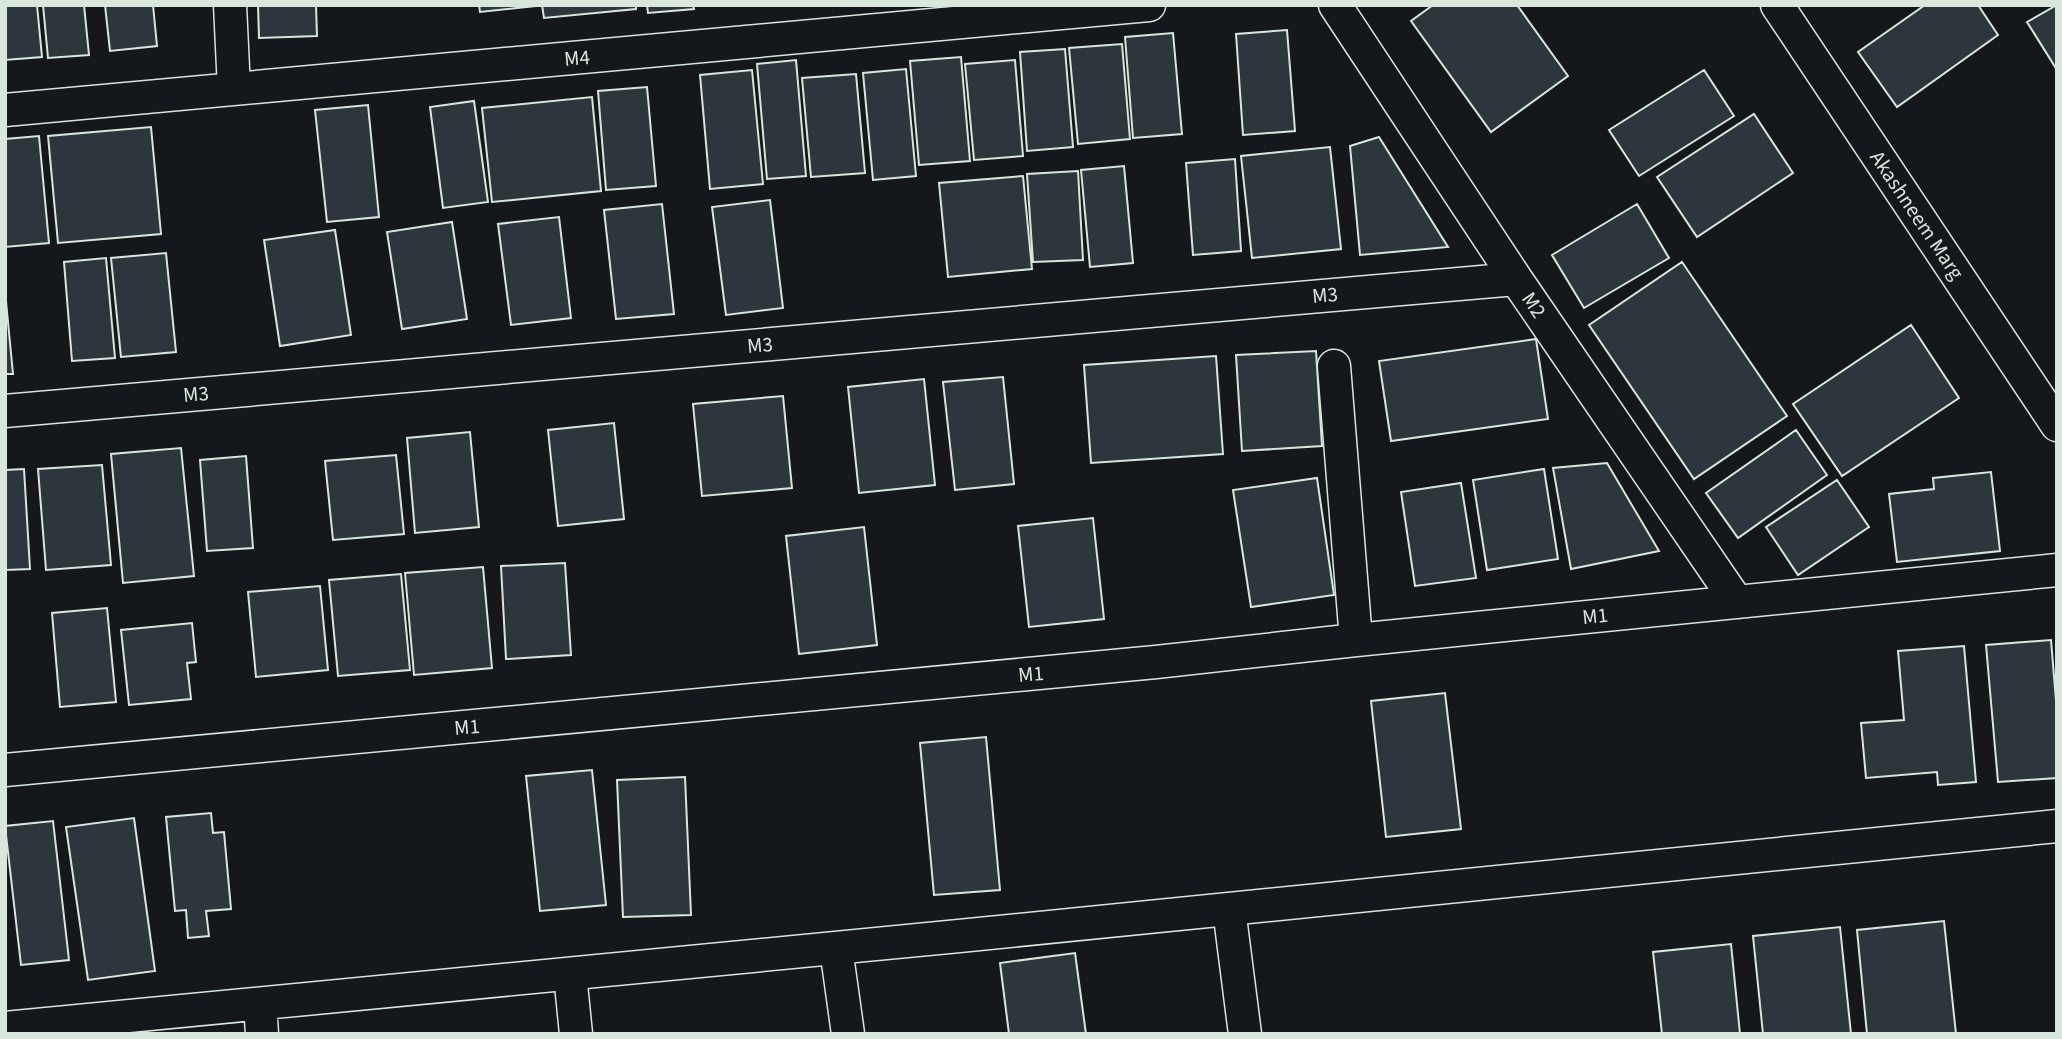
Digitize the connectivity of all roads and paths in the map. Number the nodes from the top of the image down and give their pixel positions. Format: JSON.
{"nodes":[{"id":1,"x":230,"y":5,"type":"edge"},
{"id":2,"x":1149,"y":5,"type":"edge"},
{"id":3,"x":1335,"y":5,"type":"edge"},
{"id":4,"x":1777,"y":5,"type":"edge"},
{"id":5,"x":931,"y":15,"type":"edge"},
{"id":6,"x":234,"y":89,"type":"junction"},
{"id":7,"x":5,"y":110,"type":"edge"},
{"id":8,"x":1516,"y":278,"type":"junction"},
{"id":9,"x":1334,"y":366,"type":"dead end"},
{"id":10,"x":5,"y":411,"type":"edge"},
{"id":11,"x":2057,"y":425,"type":"edge"},
{"id":12,"x":2057,"y":570,"type":"edge"},
{"id":13,"x":1737,"y":601,"type":"junction"},
{"id":14,"x":1356,"y":640,"type":"junction"},
{"id":15,"x":5,"y":770,"type":"edge"},
{"id":16,"x":2057,"y":826,"type":"edge"},
{"id":17,"x":1229,"y":909,"type":"junction"},
{"id":18,"x":836,"y":948,"type":"junction"},
{"id":19,"x":570,"y":974,"type":"junction"},
{"id":20,"x":261,"y":1019,"type":"edge"},
{"id":21,"x":5,"y":1028,"type":"edge"},
{"id":22,"x":576,"y":1034,"type":"edge"},
{"id":23,"x":848,"y":1034,"type":"edge"},
{"id":24,"x":1245,"y":1034,"type":"edge"}],
"edges":[{"from":1,"to":6,"type":"street"},
{"from":2,"to":5,"type":"street","name":"M4"},
{"from":3,"to":8,"type":"street","name":"M2"},
{"from":4,"to":11,"type":"street","name":"Akashneem Marg"},
{"from":5,"to":6,"type":"street","name":"M4"},
{"from":6,"to":7,"type":"street","name":"M4"},
{"from":8,"to":10,"type":"street","name":"M3"},
{"from":8,"to":13,"type":"street","name":"M2"},
{"from":9,"to":14,"type":"street"},
{"from":12,"to":13,"type":"street","name":"M1"},
{"from":13,"to":14,"type":"street","name":"M1"},
{"from":14,"to":15,"type":"street","name":"M1"},
{"from":16,"to":17,"type":"street"},
{"from":17,"to":18,"type":"street"},
{"from":17,"to":24,"type":"street"},
{"from":18,"to":19,"type":"street"},
{"from":18,"to":23,"type":"street"},
{"from":19,"to":20,"type":"street"},
{"from":19,"to":22,"type":"street"},
{"from":20,"to":21,"type":"street"}]}
